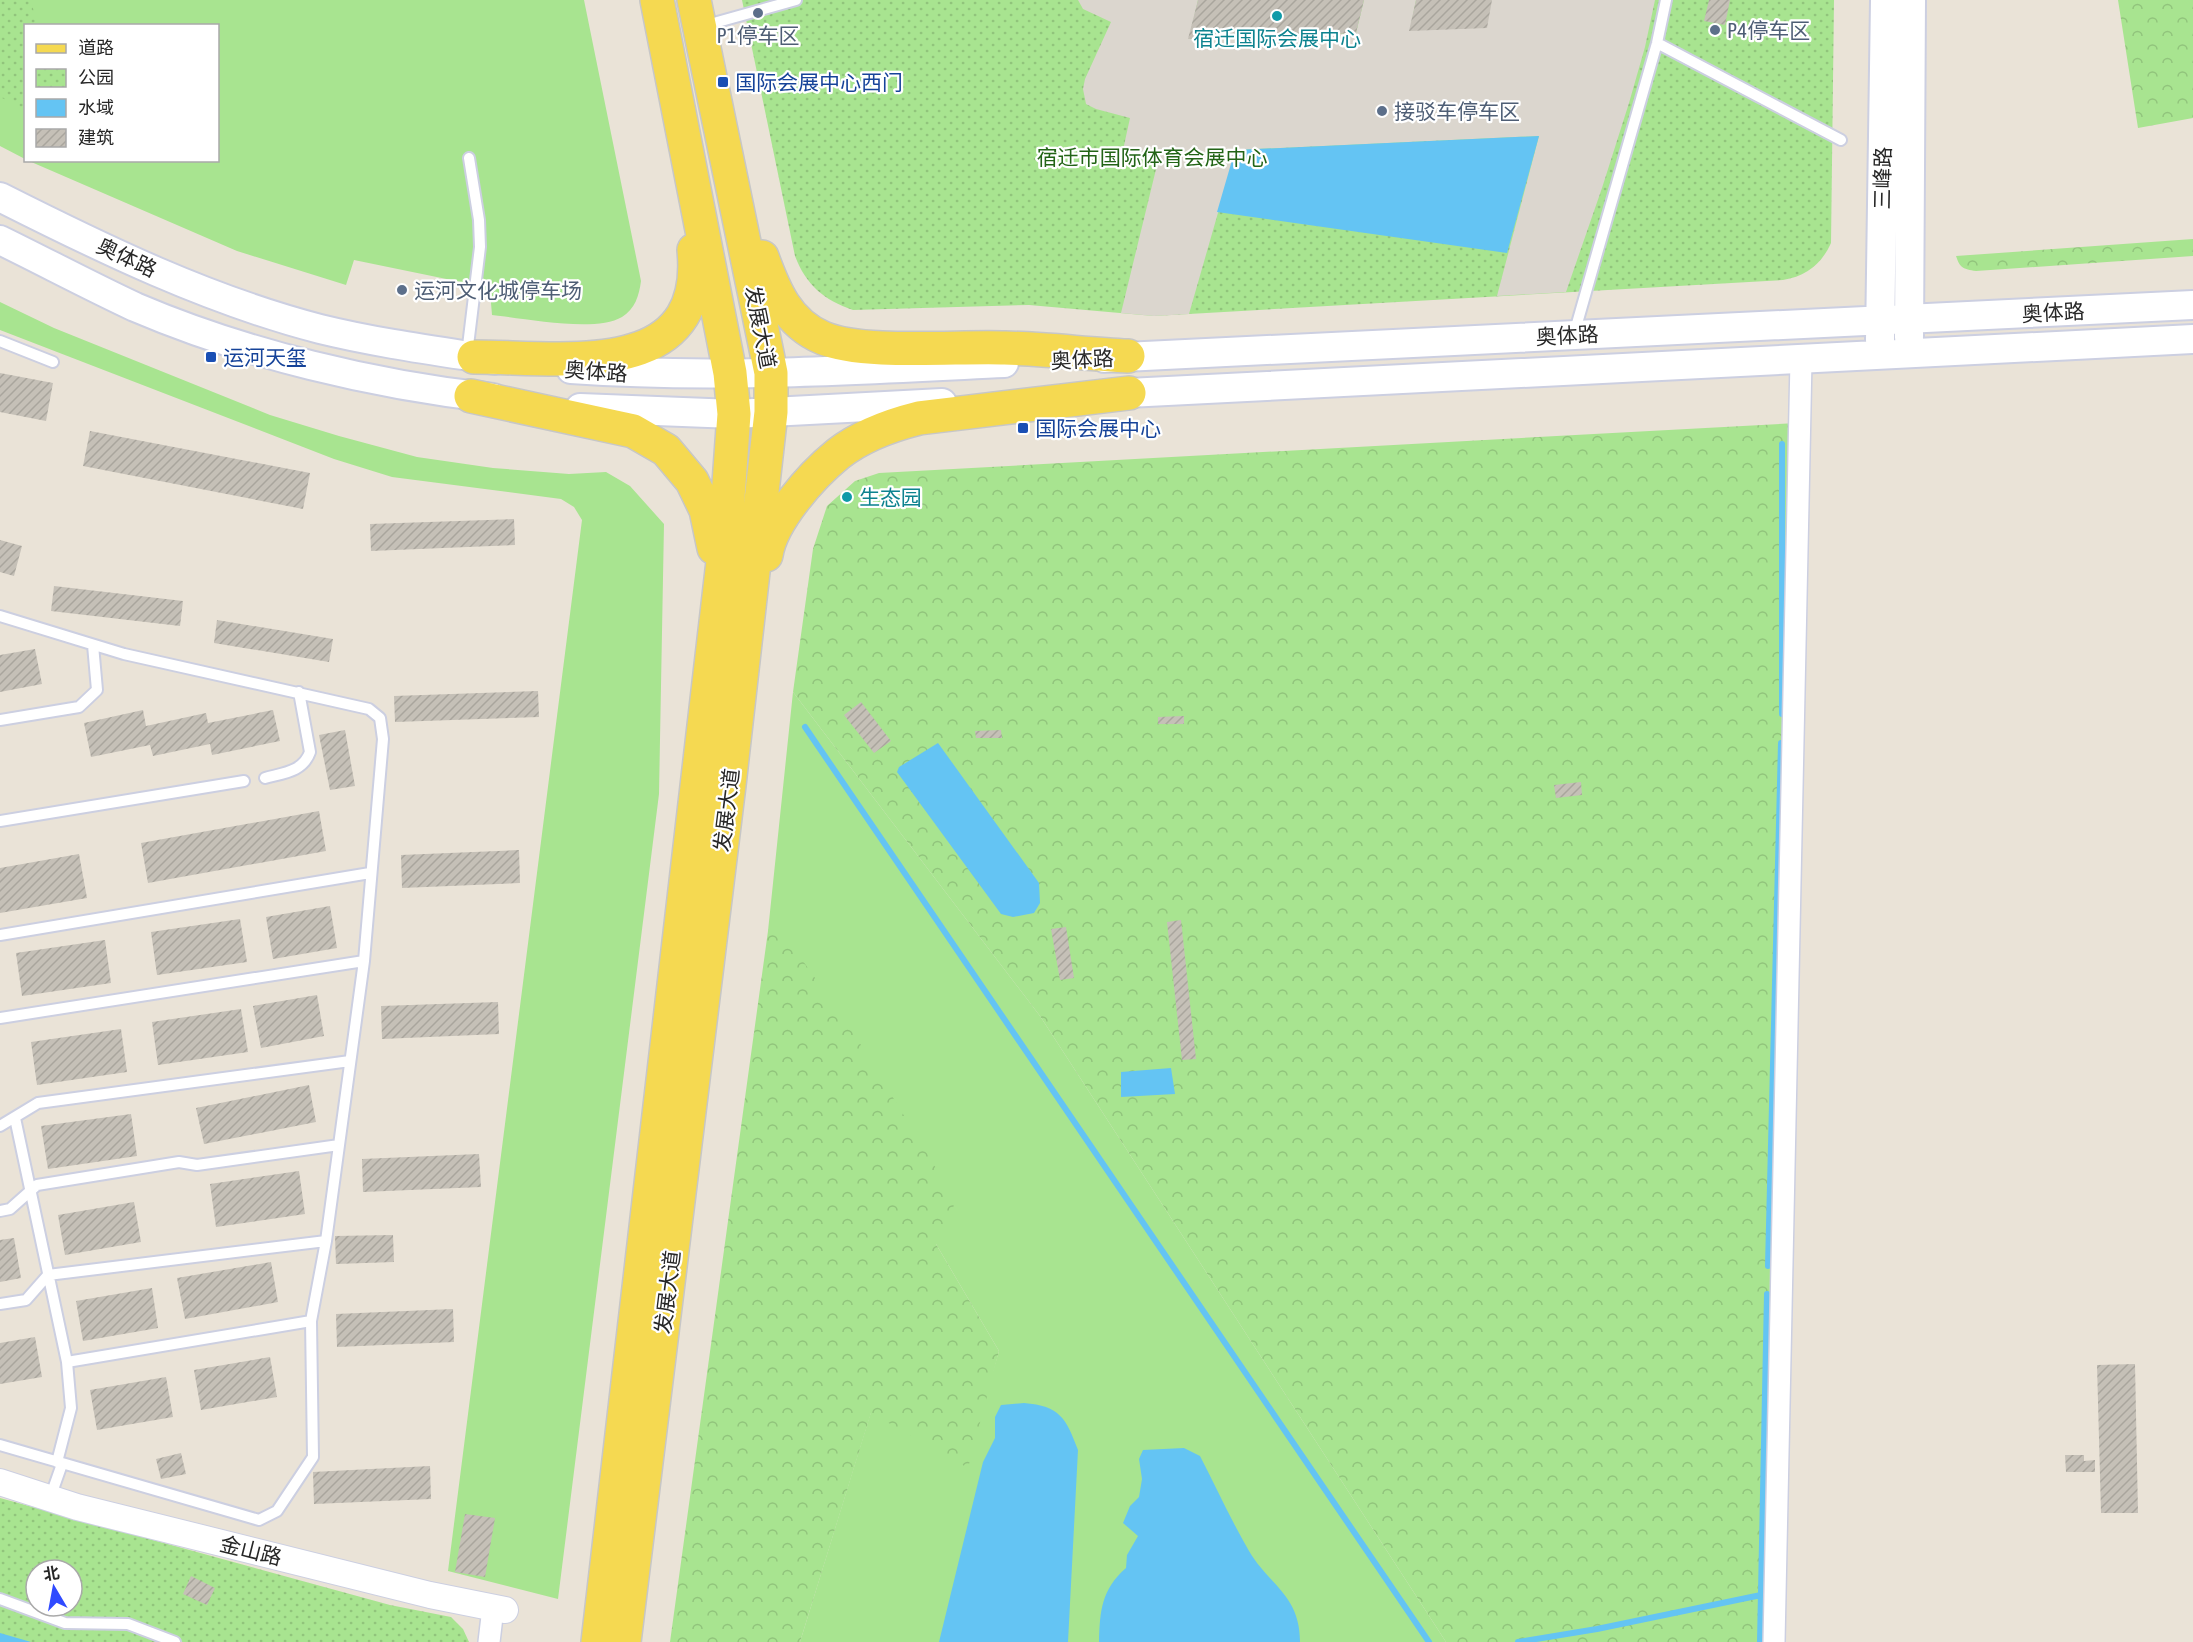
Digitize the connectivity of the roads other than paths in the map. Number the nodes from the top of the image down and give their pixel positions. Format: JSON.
{"nodes":[{"id":1,"x":657,"y":0,"type":"edge"},
{"id":2,"x":796,"y":0,"type":"edge"},
{"id":3,"x":1666,"y":0,"type":"edge"},
{"id":4,"x":1885,"y":0,"type":"edge"},
{"id":5,"x":1911,"y":0,"type":"edge"},
{"id":6,"x":697,"y":14,"type":"edge"},
{"id":7,"x":1657,"y":43,"type":"junction"},
{"id":8,"x":719,"y":120,"type":"junction"},
{"id":9,"x":681,"y":123,"type":"junction"},
{"id":10,"x":1841,"y":140,"type":"dead end"},
{"id":11,"x":469,"y":159,"type":"dead end"},
{"id":12,"x":0,"y":197,"type":"edge"},
{"id":13,"x":0,"y":240,"type":"edge"},
{"id":14,"x":2193,"y":305,"type":"edge"},
{"id":15,"x":1909,"y":319,"type":"junction"},
{"id":16,"x":1880,"y":320,"type":"junction"},
{"id":17,"x":1574,"y":334,"type":"junction"},
{"id":18,"x":2193,"y":339,"type":"edge"},
{"id":19,"x":0,"y":341,"type":"edge"},
{"id":20,"x":1909,"y":354,"type":"junction"},
{"id":21,"x":1880,"y":355,"type":"junction"},
{"id":22,"x":470,"y":356,"type":"junction"},
{"id":23,"x":1128,"y":356,"type":"junction"},
{"id":24,"x":1801,"y":360,"type":"junction"},
{"id":25,"x":53,"y":362,"type":"dead end"},
{"id":26,"x":730,"y":373,"type":"junction"},
{"id":27,"x":771,"y":373,"type":"junction"},
{"id":28,"x":1129,"y":393,"type":"junction"},
{"id":29,"x":471,"y":396,"type":"junction"},
{"id":30,"x":771,"y":412,"type":"junction"},
{"id":31,"x":734,"y":414,"type":"junction"},
{"id":32,"x":0,"y":616,"type":"edge"},
{"id":33,"x":93,"y":645,"type":"junction"},
{"id":34,"x":299,"y":692,"type":"junction"},
{"id":35,"x":0,"y":720,"type":"edge"},
{"id":36,"x":265,"y":778,"type":"dead end"},
{"id":37,"x":244,"y":781,"type":"dead end"},
{"id":38,"x":714,"y":782,"type":"junction"},
{"id":39,"x":0,"y":821,"type":"edge"},
{"id":40,"x":370,"y":873,"type":"junction"},
{"id":41,"x":0,"y":935,"type":"edge"},
{"id":42,"x":364,"y":961,"type":"junction"},
{"id":43,"x":0,"y":1018,"type":"edge"},
{"id":44,"x":350,"y":1061,"type":"junction"},
{"id":45,"x":15,"y":1118,"type":"junction"},
{"id":46,"x":0,"y":1126,"type":"edge"},
{"id":47,"x":339,"y":1145,"type":"junction"},
{"id":48,"x":30,"y":1191,"type":"junction"},
{"id":49,"x":0,"y":1211,"type":"edge"},
{"id":50,"x":326,"y":1241,"type":"junction"},
{"id":51,"x":48,"y":1275,"type":"junction"},
{"id":52,"x":0,"y":1304,"type":"edge"},
{"id":53,"x":311,"y":1321,"type":"junction"},
{"id":54,"x":67,"y":1362,"type":"junction"},
{"id":55,"x":0,"y":1444,"type":"edge"},
{"id":56,"x":60,"y":1463,"type":"junction"},
{"id":57,"x":0,"y":1482,"type":"edge"},
{"id":58,"x":50,"y":1498,"type":"junction"},
{"id":59,"x":0,"y":1599,"type":"edge"},
{"id":60,"x":499,"y":1609,"type":"joint"},
{"id":61,"x":612,"y":1633,"type":"edge"},
{"id":62,"x":175,"y":1642,"type":"edge"},
{"id":63,"x":489,"y":1642,"type":"edge"},
{"id":64,"x":1774,"y":1642,"type":"edge"}],
"edges":[{"from":1,"to":9,"type":"main road","name":"发展大道"},
{"from":2,"to":6,"type":"lane"},
{"from":3,"to":7,"type":"lane"},
{"from":4,"to":16,"type":"main road","name":"三峰路"},
{"from":5,"to":15,"type":"main road","name":"三峰路"},
{"from":6,"to":8,"type":"main road","name":"发展大道"},
{"from":7,"to":10,"type":"lane"},
{"from":7,"to":17,"type":"lane"},
{"from":8,"to":23,"type":"main road"},
{"from":8,"to":27,"type":"main road","name":"发展大道"},
{"from":9,"to":22,"type":"main road"},
{"from":9,"to":26,"type":"main road","name":"发展大道"},
{"from":11,"to":22,"type":"lane"},
{"from":12,"to":22,"type":"main road","name":"奥体路"},
{"from":13,"to":29,"type":"main road","name":"奥体路"},
{"from":14,"to":15,"type":"main road","name":"奥体路"},
{"from":15,"to":16,"type":"main road","name":"奥体路"},
{"from":15,"to":20,"type":"main road","name":"三峰路"},
{"from":16,"to":17,"type":"main road","name":"奥体路"},
{"from":16,"to":21,"type":"main road","name":"三峰路"},
{"from":17,"to":23,"type":"main road","name":"奥体路"},
{"from":18,"to":20,"type":"main road","name":"奥体路"},
{"from":19,"to":25,"type":"lane"},
{"from":20,"to":21,"type":"main road","name":"奥体路"},
{"from":21,"to":24,"type":"main road","name":"奥体路"},
{"from":22,"to":26,"type":"main road","name":"奥体路"},
{"from":23,"to":27,"type":"main road","name":"奥体路"},
{"from":24,"to":28,"type":"main road","name":"奥体路"},
{"from":24,"to":64,"type":"street"},
{"from":26,"to":27,"type":"main road","name":"奥体路"},
{"from":26,"to":31,"type":"main road","name":"发展大道"},
{"from":27,"to":30,"type":"main road","name":"发展大道"},
{"from":28,"to":30,"type":"main road","name":"奥体路"},
{"from":28,"to":38,"type":"main road"},
{"from":29,"to":31,"type":"main road","name":"奥体路"},
{"from":29,"to":38,"type":"main road"},
{"from":30,"to":31,"type":"main road","name":"奥体路"},
{"from":30,"to":38,"type":"main road","name":"发展大道"},
{"from":31,"to":38,"type":"main road","name":"发展大道"},
{"from":32,"to":33,"type":"lane"},
{"from":33,"to":34,"type":"lane"},
{"from":33,"to":35,"type":"lane"},
{"from":34,"to":36,"type":"lane"},
{"from":34,"to":40,"type":"lane"},
{"from":37,"to":39,"type":"lane"},
{"from":38,"to":61,"type":"main road","name":"发展大道"},
{"from":40,"to":41,"type":"lane"},
{"from":40,"to":42,"type":"lane"},
{"from":42,"to":43,"type":"lane"},
{"from":42,"to":44,"type":"lane"},
{"from":44,"to":45,"type":"lane"},
{"from":44,"to":47,"type":"lane"},
{"from":45,"to":46,"type":"lane"},
{"from":45,"to":48,"type":"lane"},
{"from":47,"to":48,"type":"lane"},
{"from":47,"to":50,"type":"lane"},
{"from":48,"to":49,"type":"lane"},
{"from":48,"to":51,"type":"lane"},
{"from":50,"to":51,"type":"lane"},
{"from":50,"to":53,"type":"lane"},
{"from":51,"to":52,"type":"lane"},
{"from":51,"to":54,"type":"lane"},
{"from":53,"to":54,"type":"lane"},
{"from":53,"to":56,"type":"lane"},
{"from":54,"to":56,"type":"lane"},
{"from":55,"to":56,"type":"lane"},
{"from":56,"to":58,"type":"lane"},
{"from":57,"to":58,"type":"street","name":"金山路"},
{"from":58,"to":60,"type":"street","name":"金山路"},
{"from":59,"to":62,"type":"lane"},
{"from":60,"to":63,"type":"street"}]}
